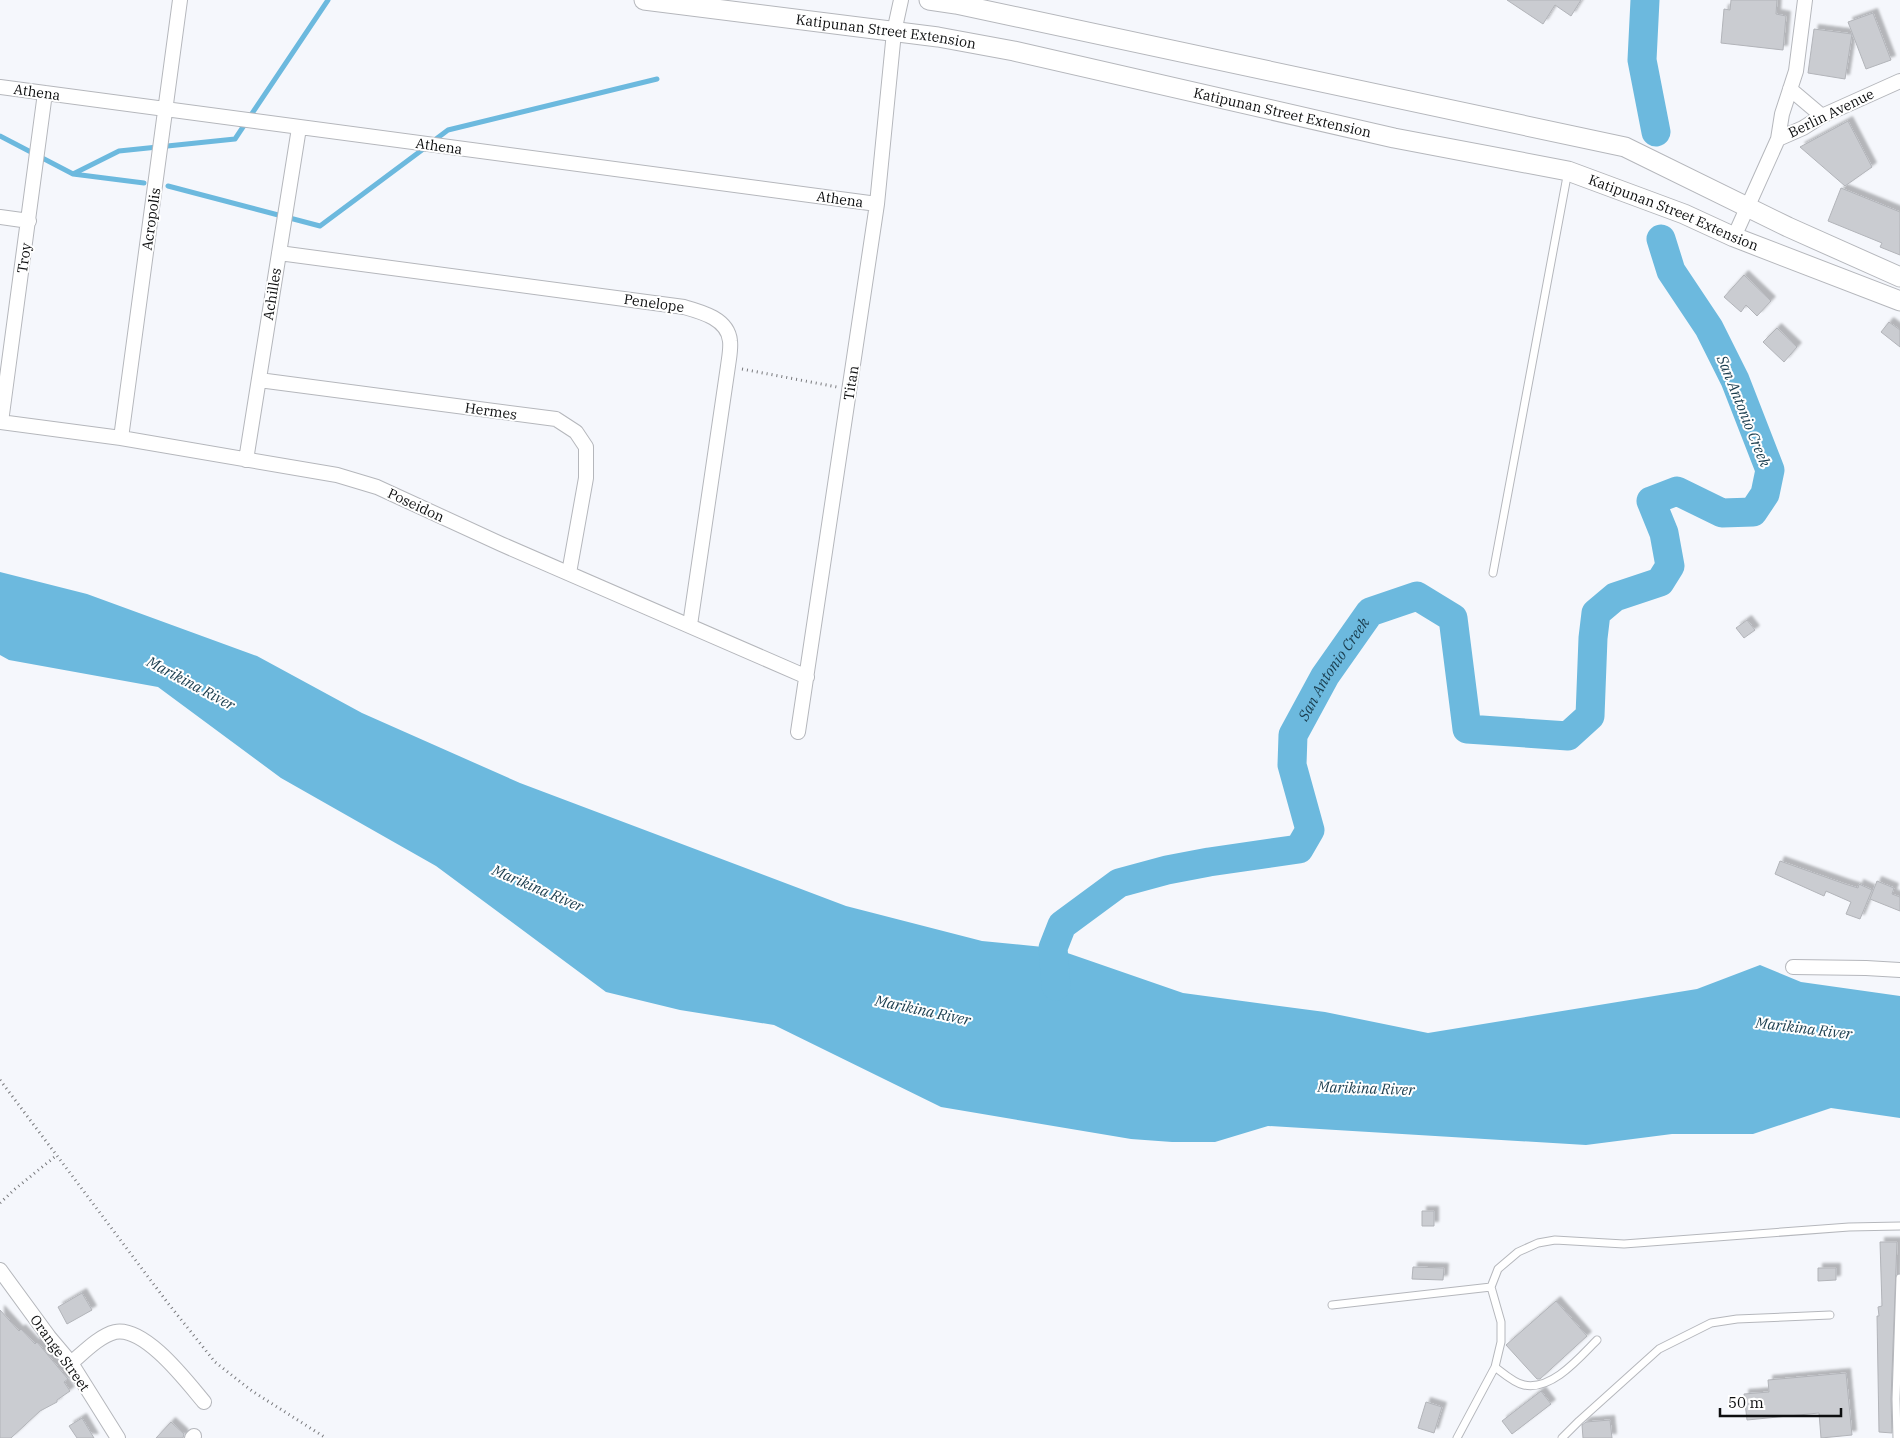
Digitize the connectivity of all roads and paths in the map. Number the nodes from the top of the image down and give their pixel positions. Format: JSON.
{"nodes":[{"id":1,"x":180,"y":0,"type":"edge"},
{"id":2,"x":644,"y":0,"type":"edge"},
{"id":3,"x":901,"y":0,"type":"edge"},
{"id":4,"x":929,"y":0,"type":"edge"},
{"id":5,"x":1805,"y":0,"type":"edge"},
{"id":6,"x":894,"y":32,"type":"junction"},
{"id":7,"x":1900,"y":80,"type":"edge"},
{"id":8,"x":0,"y":87,"type":"edge"},
{"id":9,"x":1790,"y":89,"type":"junction"},
{"id":10,"x":45,"y":93,"type":"junction"},
{"id":11,"x":166,"y":111,"type":"junction"},
{"id":12,"x":1822,"y":116,"type":"junction"},
{"id":13,"x":299,"y":128,"type":"junction"},
{"id":14,"x":1778,"y":139,"type":"junction"},
{"id":15,"x":1568,"y":171,"type":"junction"},
{"id":16,"x":878,"y":204,"type":"junction"},
{"id":17,"x":1742,"y":204,"type":"junction"},
{"id":18,"x":0,"y":217,"type":"edge"},
{"id":19,"x":29,"y":221,"type":"junction"},
{"id":20,"x":1729,"y":234,"type":"junction"},
{"id":21,"x":279,"y":253,"type":"junction"},
{"id":22,"x":1900,"y":277,"type":"edge"},
{"id":23,"x":1900,"y":301,"type":"edge"},
{"id":24,"x":728,"y":366,"type":"junction"},
{"id":25,"x":259,"y":380,"type":"junction"},
{"id":26,"x":850,"y":390,"type":"junction"},
{"id":27,"x":1,"y":422,"type":"edge"},
{"id":28,"x":121,"y":438,"type":"junction"},
{"id":29,"x":246,"y":460,"type":"junction"},
{"id":30,"x":1493,"y":573,"type":"dead end"},
{"id":31,"x":569,"y":574,"type":"junction"},
{"id":32,"x":690,"y":625,"type":"junction"},
{"id":33,"x":807,"y":677,"type":"junction"},
{"id":34,"x":798,"y":732,"type":"dead end"},
{"id":35,"x":1793,"y":967,"type":"dead end"},
{"id":36,"x":1900,"y":970,"type":"edge"},
{"id":37,"x":0,"y":1080,"type":"edge"},
{"id":38,"x":57,"y":1155,"type":"junction"},
{"id":39,"x":0,"y":1203,"type":"edge"},
{"id":40,"x":1900,"y":1226,"type":"edge"},
{"id":41,"x":0,"y":1270,"type":"edge"},
{"id":42,"x":1900,"y":1278,"type":"edge"},
{"id":43,"x":1491,"y":1287,"type":"junction"},
{"id":44,"x":1332,"y":1305,"type":"dead end"},
{"id":45,"x":1830,"y":1315,"type":"dead end"},
{"id":46,"x":1598,"y":1340,"type":"dead end"},
{"id":47,"x":71,"y":1363,"type":"junction"},
{"id":48,"x":1495,"y":1367,"type":"junction"},
{"id":49,"x":204,"y":1402,"type":"dead end"},
{"id":50,"x":118,"y":1438,"type":"edge"},
{"id":51,"x":326,"y":1438,"type":"edge"},
{"id":52,"x":1457,"y":1438,"type":"edge"},
{"id":53,"x":1562,"y":1438,"type":"edge"},
{"id":54,"x":1897,"y":1438,"type":"edge"}],
"edges":[{"from":1,"to":11,"type":"street","name":"Acropolis"},
{"from":2,"to":6,"type":"street","name":"Katipunan Street Extension"},
{"from":3,"to":6,"type":"street","name":"Titan"},
{"from":4,"to":17,"type":"street"},
{"from":5,"to":9,"type":"street"},
{"from":6,"to":15,"type":"street","name":"Katipunan Street Extension"},
{"from":6,"to":16,"type":"street","name":"Titan"},
{"from":7,"to":12,"type":"street","name":"Berlin Avenue"},
{"from":8,"to":10,"type":"street","name":"Athena"},
{"from":9,"to":12,"type":"street"},
{"from":9,"to":14,"type":"street"},
{"from":10,"to":11,"type":"street","name":"Athena"},
{"from":10,"to":19,"type":"street","name":"Troy"},
{"from":11,"to":13,"type":"street","name":"Athena"},
{"from":11,"to":28,"type":"street","name":"Acropolis"},
{"from":12,"to":14,"type":"street","name":"Berlin Avenue"},
{"from":13,"to":16,"type":"street","name":"Athena"},
{"from":13,"to":21,"type":"street","name":"Achilles"},
{"from":14,"to":17,"type":"street","name":"Berlin Avenue"},
{"from":15,"to":20,"type":"street","name":"Katipunan Street Extension"},
{"from":15,"to":30,"type":"lane"},
{"from":16,"to":26,"type":"street","name":"Titan"},
{"from":17,"to":20,"type":"street","name":"Berlin Avenue"},
{"from":17,"to":22,"type":"street"},
{"from":18,"to":19,"type":"street"},
{"from":19,"to":27,"type":"street","name":"Troy"},
{"from":20,"to":23,"type":"street","name":"Katipunan Street Extension"},
{"from":21,"to":24,"type":"street","name":"Penelope"},
{"from":21,"to":25,"type":"street","name":"Achilles"},
{"from":24,"to":26,"type":"path"},
{"from":24,"to":32,"type":"street","name":"Penelope"},
{"from":25,"to":29,"type":"street","name":"Achilles"},
{"from":25,"to":31,"type":"street","name":"Hermes"},
{"from":26,"to":33,"type":"street","name":"Titan"},
{"from":27,"to":28,"type":"street","name":"Poseidon"},
{"from":28,"to":29,"type":"street","name":"Poseidon"},
{"from":29,"to":31,"type":"street","name":"Poseidon"},
{"from":31,"to":32,"type":"street","name":"Poseidon"},
{"from":32,"to":33,"type":"street","name":"Poseidon"},
{"from":33,"to":34,"type":"street","name":"Titan"},
{"from":35,"to":36,"type":"street"},
{"from":37,"to":38,"type":"path"},
{"from":38,"to":39,"type":"path"},
{"from":38,"to":51,"type":"path"},
{"from":40,"to":43,"type":"lane"},
{"from":41,"to":47,"type":"street","name":"Orange Street"},
{"from":42,"to":54,"type":"lane"},
{"from":43,"to":44,"type":"lane"},
{"from":43,"to":48,"type":"lane"},
{"from":45,"to":53,"type":"lane"},
{"from":46,"to":48,"type":"lane"},
{"from":47,"to":49,"type":"street"},
{"from":47,"to":50,"type":"street","name":"Orange Street"},
{"from":48,"to":52,"type":"lane"}]}
